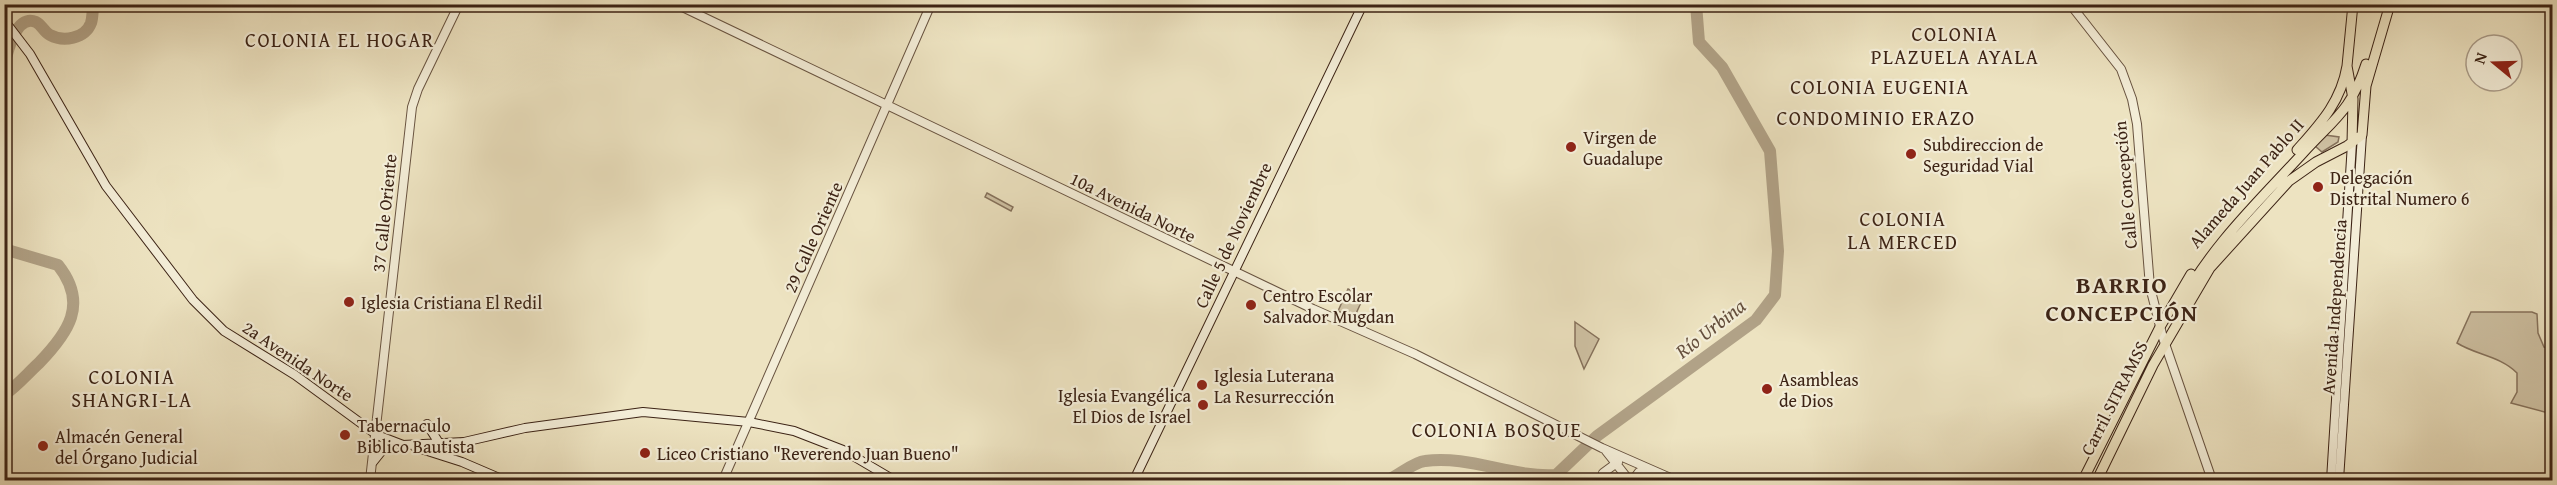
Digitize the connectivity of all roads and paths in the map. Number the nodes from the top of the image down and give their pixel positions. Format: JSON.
{"nodes":[{"id":1,"x":459,"y":4,"type":"edge"},
{"id":2,"x":676,"y":4,"type":"edge"},
{"id":3,"x":931,"y":4,"type":"edge"},
{"id":4,"x":1362,"y":4,"type":"edge"},
{"id":5,"x":2070,"y":4,"type":"edge"},
{"id":6,"x":2353,"y":4,"type":"edge"},
{"id":7,"x":2359,"y":4,"type":"edge"},
{"id":8,"x":2384,"y":4,"type":"edge"},
{"id":9,"x":2391,"y":4,"type":"edge"},
{"id":10,"x":4,"y":20,"type":"edge"},
{"id":11,"x":2347,"y":66,"type":"junction"},
{"id":12,"x":2349,"y":82,"type":"junction"},
{"id":13,"x":2353,"y":99,"type":"junction"},
{"id":14,"x":887,"y":105,"type":"junction"},
{"id":15,"x":2322,"y":132,"type":"junction"},
{"id":16,"x":2362,"y":135,"type":"junction"},
{"id":17,"x":2352,"y":143,"type":"junction"},
{"id":18,"x":1234,"y":272,"type":"junction"},
{"id":19,"x":2160,"y":327,"type":"junction"},
{"id":20,"x":2164,"y":341,"type":"junction"},
{"id":21,"x":749,"y":422,"type":"junction"},
{"id":22,"x":427,"y":424,"type":"dead end"},
{"id":23,"x":377,"y":435,"type":"junction"},
{"id":24,"x":464,"y":442,"type":"junction"},
{"id":25,"x":399,"y":443,"type":"junction"},
{"id":26,"x":439,"y":443,"type":"junction"},
{"id":27,"x":1604,"y":449,"type":"junction"},
{"id":28,"x":373,"y":462,"type":"junction"},
{"id":29,"x":462,"y":462,"type":"junction"},
{"id":30,"x":1635,"y":462,"type":"junction"},
{"id":31,"x":1616,"y":463,"type":"junction"},
{"id":32,"x":1651,"y":470,"type":"junction"},
{"id":33,"x":2340,"y":470,"type":"junction"},
{"id":34,"x":1603,"y":473,"type":"dead end"},
{"id":35,"x":370,"y":480,"type":"edge"},
{"id":36,"x":504,"y":480,"type":"edge"},
{"id":37,"x":723,"y":480,"type":"edge"},
{"id":38,"x":894,"y":480,"type":"edge"},
{"id":39,"x":1134,"y":480,"type":"edge"},
{"id":40,"x":1629,"y":480,"type":"edge"},
{"id":41,"x":1633,"y":480,"type":"edge"},
{"id":42,"x":1675,"y":480,"type":"edge"},
{"id":43,"x":2084,"y":480,"type":"edge"},
{"id":44,"x":2091,"y":480,"type":"edge"},
{"id":45,"x":2097,"y":480,"type":"edge"},
{"id":46,"x":2212,"y":480,"type":"edge"},
{"id":47,"x":2331,"y":480,"type":"edge"},
{"id":48,"x":2340,"y":480,"type":"edge"},
{"id":49,"x":2345,"y":480,"type":"edge"}],
"edges":[{"from":1,"to":23,"type":"street","name":"37 Calle Oriente"},
{"from":2,"to":14,"type":"street","name":"10a Avenida Norte"},
{"from":3,"to":14,"type":"street","name":"29 Calle Oriente"},
{"from":4,"to":18,"type":"main road","name":"Calle 5 de Noviembre"},
{"from":5,"to":19,"type":"street","name":"Calle Concepción"},
{"from":6,"to":11,"type":"main road"},
{"from":7,"to":12,"type":"main road","name":"Carril SITRAMSS"},
{"from":8,"to":13,"type":"main road","name":"Carril SITRAMSS"},
{"from":9,"to":16,"type":"main road"},
{"from":10,"to":23,"type":"main road","name":"2a Avenida Norte"},
{"from":11,"to":12,"type":"main road"},
{"from":11,"to":19,"type":"main road","name":"Alameda Juan Pablo II"},
{"from":12,"to":13,"type":"main road"},
{"from":12,"to":15,"type":"main road","name":"Carril SITRAMSS"},
{"from":13,"to":15,"type":"main road","name":"Carril SITRAMSS"},
{"from":13,"to":17,"type":"main road"},
{"from":14,"to":18,"type":"street","name":"10a Avenida Norte"},
{"from":14,"to":21,"type":"street","name":"29 Calle Oriente"},
{"from":15,"to":20,"type":"main road","name":"Carril SITRAMSS"},
{"from":16,"to":17,"type":"main road","name":"Alameda Juan Pablo II"},
{"from":16,"to":33,"type":"main road","name":"Avenida Independencia"},
{"from":17,"to":20,"type":"main road","name":"Alameda Juan Pablo II"},
{"from":17,"to":47,"type":"main road","name":"Avenida Independencia"},
{"from":18,"to":27,"type":"street","name":"10a Avenida Norte"},
{"from":18,"to":39,"type":"main road","name":"Calle 5 de Noviembre"},
{"from":19,"to":20,"type":"street","name":"Calle Concepción"},
{"from":19,"to":43,"type":"main road","name":"Alameda Juan Pablo II"},
{"from":20,"to":44,"type":"main road","name":"Carril SITRAMSS"},
{"from":20,"to":45,"type":"main road","name":"Alameda Juan Pablo II"},
{"from":20,"to":46,"type":"street","name":"Calle Concepción"},
{"from":21,"to":24,"type":"main road","name":"2a Avenida Norte"},
{"from":21,"to":37,"type":"street","name":"29 Calle Oriente"},
{"from":21,"to":38,"type":"main road","name":"2a Avenida Norte"},
{"from":22,"to":26,"type":"main road"},
{"from":23,"to":25,"type":"main road","name":"2a Avenida Norte"},
{"from":23,"to":28,"type":"street","name":"37 Calle Oriente"},
{"from":24,"to":26,"type":"main road","name":"2a Avenida Norte"},
{"from":24,"to":29,"type":"main road"},
{"from":25,"to":26,"type":"main road","name":"2a Avenida Norte"},
{"from":25,"to":28,"type":"main road"},
{"from":25,"to":29,"type":"main road"},
{"from":27,"to":30,"type":"street","name":"10a Avenida Norte"},
{"from":27,"to":31,"type":"street"},
{"from":28,"to":35,"type":"street","name":"37 Calle Oriente"},
{"from":29,"to":36,"type":"main road"},
{"from":30,"to":31,"type":"street"},
{"from":30,"to":32,"type":"street","name":"10a Avenida Norte"},
{"from":31,"to":34,"type":"street"},
{"from":31,"to":40,"type":"street"},
{"from":32,"to":41,"type":"street"},
{"from":32,"to":42,"type":"street","name":"10a Avenida Norte"},
{"from":33,"to":48,"type":"main road","name":"Avenida Independencia"},
{"from":33,"to":49,"type":"main road"}]}
